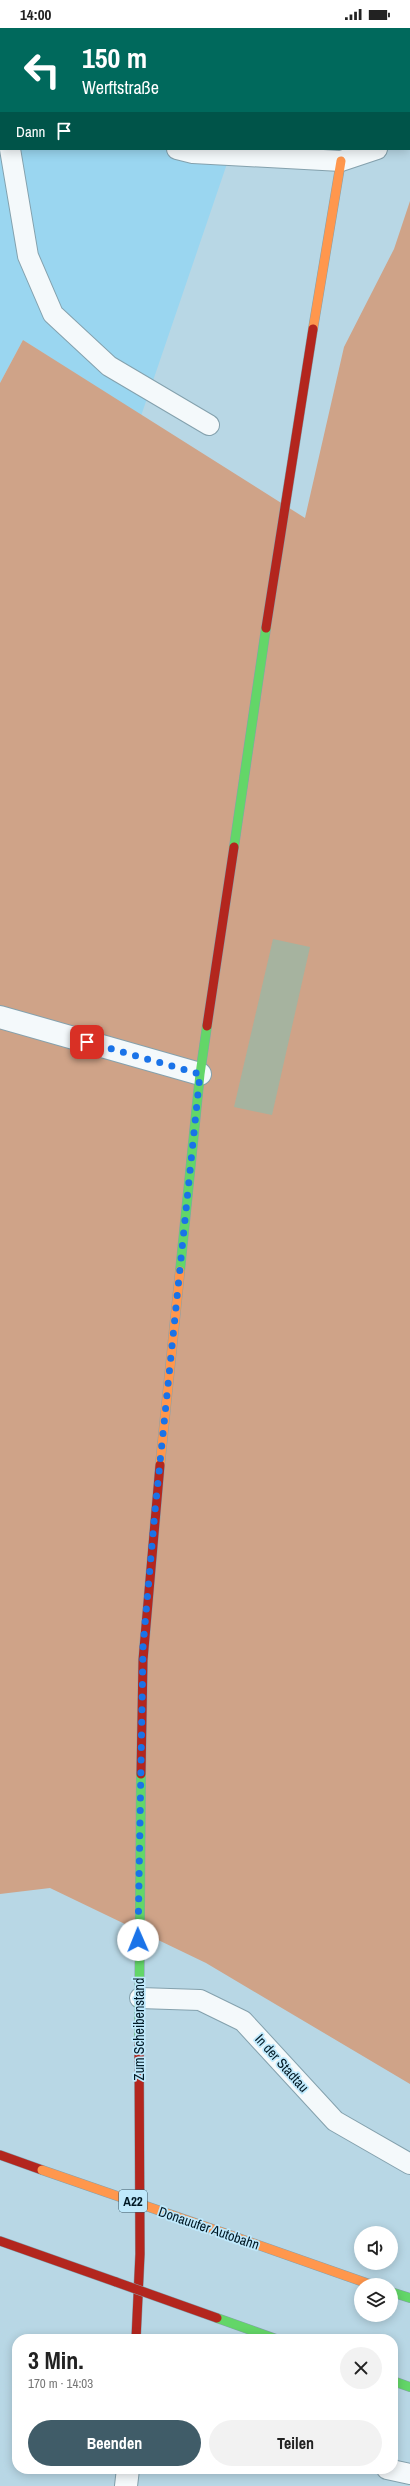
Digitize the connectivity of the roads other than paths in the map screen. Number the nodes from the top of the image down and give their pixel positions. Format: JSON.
{"nodes":[{"id":1,"x":10,"y":150,"type":"edge"},
{"id":2,"x":181,"y":150,"type":"edge"},
{"id":3,"x":371,"y":150,"type":"edge"},
{"id":4,"x":342,"y":155,"type":"edge"},
{"id":5,"x":209,"y":425,"type":"dead end"},
{"id":6,"x":0,"y":1017,"type":"edge"},
{"id":7,"x":200,"y":1074,"type":"junction"},
{"id":8,"x":140,"y":1998,"type":"junction"},
{"id":9,"x":0,"y":2155,"type":"edge"},
{"id":10,"x":410,"y":2164,"type":"edge"},
{"id":11,"x":0,"y":2241,"type":"edge"},
{"id":12,"x":354,"y":2279,"type":"edge"},
{"id":13,"x":398,"y":2294,"type":"edge"},
{"id":14,"x":410,"y":2298,"type":"edge"},
{"id":15,"x":136,"y":2334,"type":"edge"},
{"id":16,"x":262,"y":2334,"type":"edge"},
{"id":17,"x":398,"y":2383,"type":"edge"},
{"id":18,"x":410,"y":2387,"type":"edge"},
{"id":19,"x":398,"y":2471,"type":"edge"},
{"id":20,"x":127,"y":2474,"type":"edge"},
{"id":21,"x":410,"y":2474,"type":"edge"},
{"id":22,"x":126,"y":2486,"type":"edge"}],
"edges":[{"from":1,"to":5,"type":"lane"},
{"from":2,"to":4,"type":"lane"},
{"from":3,"to":4,"type":"lane"},
{"from":4,"to":7,"type":"main road","name":"Zum Scheibenstand"},
{"from":6,"to":7,"type":"street"},
{"from":7,"to":8,"type":"main road","name":"Zum Scheibenstand"},
{"from":8,"to":10,"type":"lane","name":"In der Stadtau"},
{"from":8,"to":15,"type":"main road","name":"Zum Scheibenstand"},
{"from":9,"to":12,"type":"main road","name":"Donauufer Autobahn","number":"A22","bridge":true},
{"from":11,"to":16,"type":"main road","bridge":true},
{"from":13,"to":14,"type":"main road"},
{"from":17,"to":18,"type":"main road"},
{"from":19,"to":21,"type":"lane"},
{"from":20,"to":22,"type":"street"}]}
